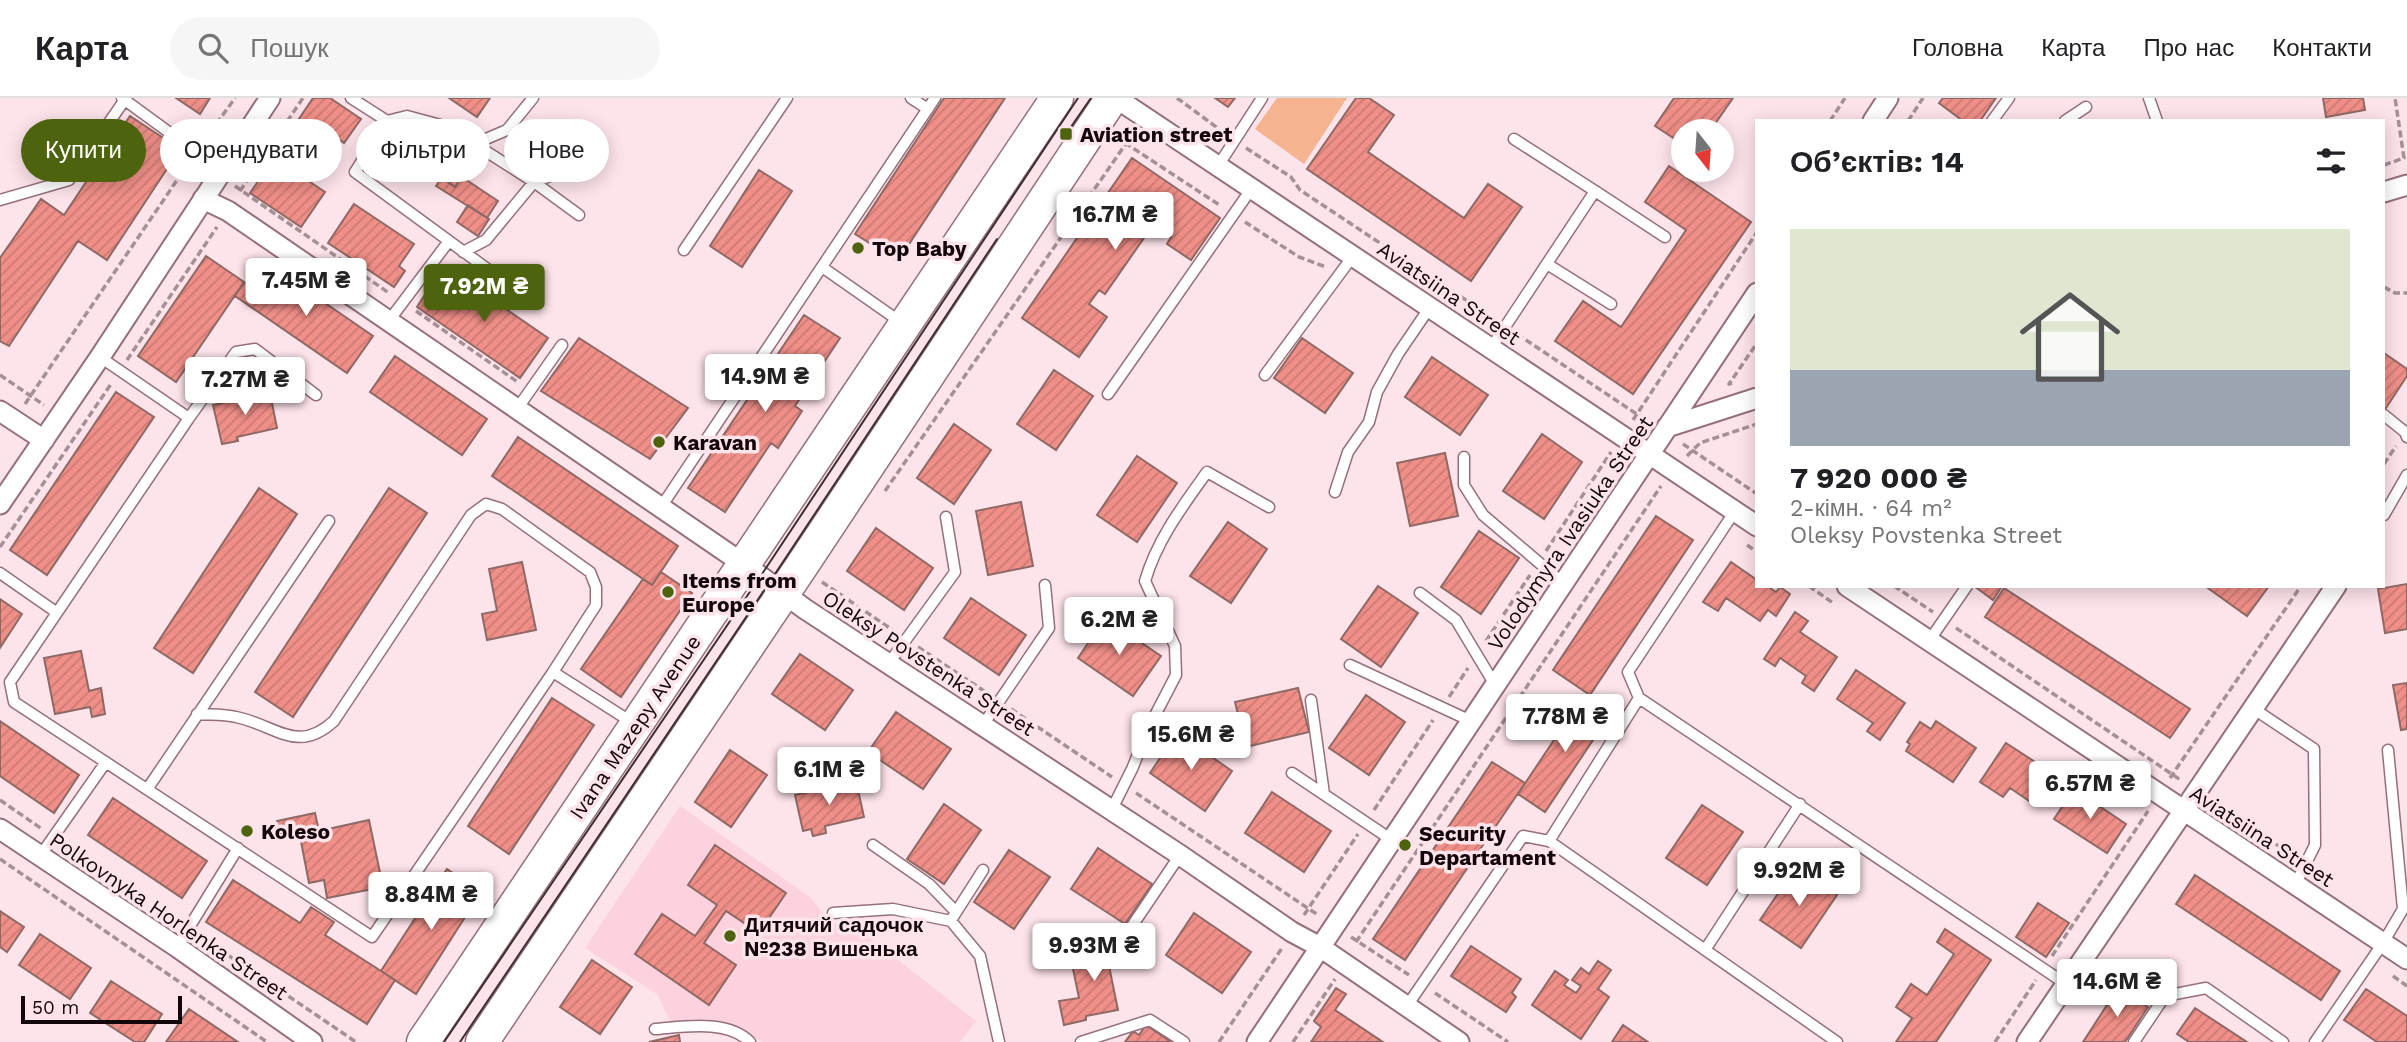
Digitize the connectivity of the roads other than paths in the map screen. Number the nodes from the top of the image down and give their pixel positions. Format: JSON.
{"nodes":[{"id":1,"x":270,"y":98,"type":"edge"},
{"id":2,"x":351,"y":98,"type":"edge"},
{"id":3,"x":533,"y":98,"type":"edge"},
{"id":4,"x":786,"y":98,"type":"edge"},
{"id":5,"x":911,"y":98,"type":"edge"},
{"id":6,"x":935,"y":98,"type":"edge"},
{"id":7,"x":1057,"y":98,"type":"edge"},
{"id":8,"x":1114,"y":98,"type":"edge"},
{"id":9,"x":1262,"y":98,"type":"edge"},
{"id":10,"x":1888,"y":98,"type":"edge"},
{"id":11,"x":2008,"y":98,"type":"edge"},
{"id":12,"x":2149,"y":98,"type":"edge"},
{"id":13,"x":124,"y":99,"type":"edge"},
{"id":14,"x":2085,"y":107,"type":"dead end"},
{"id":15,"x":928,"y":109,"type":"junction"},
{"id":16,"x":256,"y":119,"type":"edge"},
{"id":17,"x":384,"y":119,"type":"edge"},
{"id":18,"x":395,"y":119,"type":"edge"},
{"id":19,"x":418,"y":119,"type":"edge"},
{"id":20,"x":1875,"y":119,"type":"edge"},
{"id":21,"x":1993,"y":119,"type":"edge"},
{"id":22,"x":2069,"y":119,"type":"edge"},
{"id":23,"x":2156,"y":119,"type":"edge"},
{"id":24,"x":160,"y":126,"type":"edge"},
{"id":25,"x":490,"y":137,"type":"edge"},
{"id":26,"x":1514,"y":138,"type":"dead end"},
{"id":27,"x":1218,"y":166,"type":"junction"},
{"id":28,"x":215,"y":182,"type":"edge"},
{"id":29,"x":369,"y":182,"type":"edge"},
{"id":30,"x":534,"y":182,"type":"joint"},
{"id":31,"x":2407,"y":185,"type":"edge"},
{"id":32,"x":1252,"y":188,"type":"junction"},
{"id":33,"x":1595,"y":191,"type":"junction"},
{"id":34,"x":2385,"y":192,"type":"edge"},
{"id":35,"x":203,"y":199,"type":"junction"},
{"id":36,"x":0,"y":200,"type":"edge"},
{"id":37,"x":579,"y":215,"type":"dead end"},
{"id":38,"x":1665,"y":237,"type":"dead end"},
{"id":39,"x":449,"y":241,"type":"junction"},
{"id":40,"x":684,"y":250,"type":"dead end"},
{"id":41,"x":463,"y":252,"type":"junction"},
{"id":42,"x":1353,"y":256,"type":"junction"},
{"id":43,"x":1547,"y":264,"type":"junction"},
{"id":44,"x":822,"y":267,"type":"junction"},
{"id":45,"x":523,"y":295,"type":"dead end"},
{"id":46,"x":1755,"y":296,"type":"edge"},
{"id":47,"x":1611,"y":304,"type":"dead end"},
{"id":48,"x":1430,"y":307,"type":"junction"},
{"id":49,"x":388,"y":321,"type":"junction"},
{"id":50,"x":905,"y":325,"type":"junction"},
{"id":51,"x":562,"y":345,"type":"dead end"},
{"id":52,"x":1491,"y":348,"type":"junction"},
{"id":53,"x":100,"y":357,"type":"junction"},
{"id":54,"x":1265,"y":375,"type":"dead end"},
{"id":55,"x":1108,"y":394,"type":"dead end"},
{"id":56,"x":316,"y":395,"type":"dead end"},
{"id":57,"x":1755,"y":399,"type":"edge"},
{"id":58,"x":517,"y":410,"type":"junction"},
{"id":59,"x":7,"y":416,"type":"edge"},
{"id":60,"x":2385,"y":416,"type":"edge"},
{"id":61,"x":189,"y":418,"type":"junction"},
{"id":62,"x":1666,"y":429,"type":"junction"},
{"id":63,"x":2407,"y":437,"type":"edge"},
{"id":64,"x":44,"y":440,"type":"junction"},
{"id":65,"x":1650,"y":454,"type":"junction"},
{"id":66,"x":1464,"y":457,"type":"dead end"},
{"id":67,"x":2407,"y":475,"type":"edge"},
{"id":68,"x":1335,"y":492,"type":"dead end"},
{"id":69,"x":0,"y":504,"type":"edge"},
{"id":70,"x":661,"y":507,"type":"junction"},
{"id":71,"x":1269,"y":507,"type":"dead end"},
{"id":72,"x":1735,"y":511,"type":"junction"},
{"id":73,"x":2385,"y":512,"type":"edge"},
{"id":74,"x":946,"y":517,"type":"dead end"},
{"id":75,"x":329,"y":521,"type":"dead end"},
{"id":76,"x":1755,"y":525,"type":"edge"},
{"id":77,"x":745,"y":565,"type":"junction"},
{"id":78,"x":0,"y":573,"type":"edge"},
{"id":79,"x":1563,"y":583,"type":"junction"},
{"id":80,"x":1045,"y":585,"type":"dead end"},
{"id":81,"x":1850,"y":588,"type":"edge"},
{"id":82,"x":1966,"y":588,"type":"edge"},
{"id":83,"x":2335,"y":588,"type":"edge"},
{"id":84,"x":784,"y":593,"type":"junction"},
{"id":85,"x":1420,"y":593,"type":"dead end"},
{"id":86,"x":56,"y":612,"type":"junction"},
{"id":87,"x":1929,"y":641,"type":"junction"},
{"id":88,"x":889,"y":663,"type":"junction"},
{"id":89,"x":1350,"y":665,"type":"dead end"},
{"id":90,"x":553,"y":672,"type":"junction"},
{"id":91,"x":1495,"y":685,"type":"junction"},
{"id":92,"x":1639,"y":698,"type":"junction"},
{"id":93,"x":1311,"y":700,"type":"dead end"},
{"id":94,"x":2254,"y":709,"type":"junction"},
{"id":95,"x":197,"y":715,"type":"junction"},
{"id":96,"x":1471,"y":722,"type":"junction"},
{"id":97,"x":983,"y":725,"type":"junction"},
{"id":98,"x":636,"y":726,"type":"junction"},
{"id":99,"x":2388,"y":750,"type":"dead end"},
{"id":100,"x":106,"y":761,"type":"junction"},
{"id":101,"x":1292,"y":773,"type":"dead end"},
{"id":102,"x":148,"y":788,"type":"junction"},
{"id":103,"x":1324,"y":794,"type":"junction"},
{"id":104,"x":1800,"y":804,"type":"junction"},
{"id":105,"x":1111,"y":811,"type":"junction"},
{"id":106,"x":2183,"y":811,"type":"junction"},
{"id":107,"x":0,"y":829,"type":"edge"},
{"id":108,"x":1392,"y":839,"type":"junction"},
{"id":109,"x":1549,"y":841,"type":"junction"},
{"id":110,"x":873,"y":845,"type":"dead end"},
{"id":111,"x":238,"y":848,"type":"junction"},
{"id":112,"x":1180,"y":855,"type":"junction"},
{"id":113,"x":40,"y":856,"type":"junction"},
{"id":114,"x":984,"y":870,"type":"dead end"},
{"id":115,"x":2295,"y":885,"type":"junction"},
{"id":116,"x":833,"y":914,"type":"dead end"},
{"id":117,"x":954,"y":916,"type":"junction"},
{"id":118,"x":1130,"y":929,"type":"dead end"},
{"id":119,"x":2383,"y":943,"type":"junction"},
{"id":120,"x":177,"y":947,"type":"junction"},
{"id":121,"x":1320,"y":947,"type":"junction"},
{"id":122,"x":1705,"y":950,"type":"junction"},
{"id":123,"x":2407,"y":959,"type":"edge"},
{"id":124,"x":2066,"y":984,"type":"junction"},
{"id":125,"x":1407,"y":1006,"type":"junction"},
{"id":126,"x":654,"y":1029,"type":"dead end"},
{"id":127,"x":312,"y":1042,"type":"edge"},
{"id":128,"x":423,"y":1042,"type":"edge"},
{"id":129,"x":482,"y":1042,"type":"edge"},
{"id":130,"x":750,"y":1042,"type":"edge"},
{"id":131,"x":999,"y":1042,"type":"edge"},
{"id":132,"x":1081,"y":1042,"type":"edge"},
{"id":133,"x":1184,"y":1042,"type":"edge"},
{"id":134,"x":1257,"y":1042,"type":"edge"},
{"id":135,"x":1459,"y":1042,"type":"edge"},
{"id":136,"x":1838,"y":1042,"type":"edge"},
{"id":137,"x":2027,"y":1042,"type":"edge"},
{"id":138,"x":2134,"y":1042,"type":"edge"},
{"id":139,"x":2283,"y":1042,"type":"edge"},
{"id":140,"x":2315,"y":1042,"type":"edge"}],
"edges":[{"from":1,"to":16,"type":"street"},
{"from":2,"to":17,"type":"lane"},
{"from":3,"to":25,"type":"lane"},
{"from":4,"to":40,"type":"lane"},
{"from":5,"to":15,"type":"lane"},
{"from":6,"to":15,"type":"lane"},
{"from":7,"to":50,"type":"highway","name":"Ivana Mazepy Avenue"},
{"from":8,"to":27,"type":"street","name":"Aviatsiina Street"},
{"from":8,"to":84,"type":"highway"},
{"from":9,"to":27,"type":"lane"},
{"from":10,"to":20,"type":"street"},
{"from":11,"to":21,"type":"lane"},
{"from":12,"to":23,"type":"lane"},
{"from":13,"to":24,"type":"lane"},
{"from":13,"to":36,"type":"lane"},
{"from":14,"to":22,"type":"lane"},
{"from":15,"to":44,"type":"lane"},
{"from":18,"to":19,"type":"lane"},
{"from":26,"to":33,"type":"lane"},
{"from":27,"to":32,"type":"street","name":"Aviatsiina Street"},
{"from":28,"to":35,"type":"street"},
{"from":29,"to":39,"type":"lane"},
{"from":30,"to":37,"type":"lane"},
{"from":30,"to":41,"type":"lane"},
{"from":31,"to":34,"type":"street"},
{"from":32,"to":42,"type":"street","name":"Aviatsiina Street"},
{"from":32,"to":55,"type":"lane"},
{"from":33,"to":38,"type":"lane"},
{"from":33,"to":43,"type":"lane"},
{"from":35,"to":49,"type":"street","name":"Oleksy Povstenka Street"},
{"from":35,"to":53,"type":"street"},
{"from":39,"to":41,"type":"lane"},
{"from":39,"to":49,"type":"lane"},
{"from":41,"to":45,"type":"lane"},
{"from":42,"to":48,"type":"street","name":"Aviatsiina Street"},
{"from":42,"to":54,"type":"lane"},
{"from":43,"to":47,"type":"lane"},
{"from":43,"to":52,"type":"lane"},
{"from":44,"to":50,"type":"lane"},
{"from":44,"to":70,"type":"lane"},
{"from":46,"to":62,"type":"street","name":"Volodymyra Ivasiuka Street"},
{"from":48,"to":52,"type":"street","name":"Aviatsiina Street"},
{"from":48,"to":68,"type":"lane"},
{"from":49,"to":58,"type":"street","name":"Oleksy Povstenka Street"},
{"from":50,"to":77,"type":"highway","name":"Ivana Mazepy Avenue"},
{"from":51,"to":58,"type":"lane"},
{"from":52,"to":65,"type":"street","name":"Aviatsiina Street"},
{"from":53,"to":61,"type":"lane"},
{"from":53,"to":64,"type":"street"},
{"from":56,"to":61,"type":"lane"},
{"from":57,"to":62,"type":"street"},
{"from":58,"to":70,"type":"street","name":"Oleksy Povstenka Street"},
{"from":59,"to":64,"type":"street"},
{"from":60,"to":63,"type":"lane"},
{"from":61,"to":86,"type":"lane"},
{"from":62,"to":65,"type":"street","name":"Volodymyra Ivasiuka Street"},
{"from":64,"to":69,"type":"street"},
{"from":65,"to":72,"type":"street","name":"Aviatsiina Street"},
{"from":65,"to":79,"type":"street","name":"Volodymyra Ivasiuka Street"},
{"from":66,"to":79,"type":"lane"},
{"from":67,"to":73,"type":"lane"},
{"from":70,"to":77,"type":"street","name":"Oleksy Povstenka Street"},
{"from":71,"to":105,"type":"lane"},
{"from":72,"to":76,"type":"street","name":"Aviatsiina Street"},
{"from":72,"to":92,"type":"lane"},
{"from":74,"to":88,"type":"lane"},
{"from":75,"to":95,"type":"lane"},
{"from":77,"to":84,"type":"street","name":"Oleksy Povstenka Street"},
{"from":77,"to":98,"type":"highway","name":"Ivana Mazepy Avenue"},
{"from":78,"to":86,"type":"lane"},
{"from":79,"to":91,"type":"street","name":"Volodymyra Ivasiuka Street"},
{"from":80,"to":97,"type":"lane"},
{"from":81,"to":87,"type":"street","name":"Aviatsiina Street"},
{"from":82,"to":87,"type":"lane"},
{"from":83,"to":94,"type":"street"},
{"from":84,"to":88,"type":"street","name":"Oleksy Povstenka Street"},
{"from":84,"to":129,"type":"highway"},
{"from":85,"to":91,"type":"lane"},
{"from":86,"to":100,"type":"lane"},
{"from":87,"to":106,"type":"street","name":"Aviatsiina Street"},
{"from":88,"to":97,"type":"street","name":"Oleksy Povstenka Street"},
{"from":89,"to":96,"type":"lane"},
{"from":90,"to":95,"type":"lane"},
{"from":90,"to":98,"type":"lane"},
{"from":90,"to":111,"type":"lane"},
{"from":91,"to":96,"type":"street","name":"Volodymyra Ivasiuka Street"},
{"from":92,"to":104,"type":"lane"},
{"from":92,"to":109,"type":"lane"},
{"from":93,"to":103,"type":"lane"},
{"from":94,"to":106,"type":"street"},
{"from":94,"to":115,"type":"lane"},
{"from":95,"to":102,"type":"lane"},
{"from":96,"to":108,"type":"street","name":"Volodymyra Ivasiuka Street"},
{"from":97,"to":105,"type":"street","name":"Oleksy Povstenka Street"},
{"from":98,"to":128,"type":"highway","name":"Ivana Mazepy Avenue"},
{"from":99,"to":119,"type":"lane"},
{"from":100,"to":102,"type":"lane"},
{"from":100,"to":113,"type":"lane"},
{"from":101,"to":103,"type":"lane"},
{"from":102,"to":111,"type":"lane"},
{"from":103,"to":108,"type":"lane"},
{"from":104,"to":122,"type":"lane"},
{"from":104,"to":124,"type":"lane"},
{"from":105,"to":112,"type":"street","name":"Oleksy Povstenka Street"},
{"from":106,"to":115,"type":"street","name":"Aviatsiina Street"},
{"from":106,"to":124,"type":"street"},
{"from":107,"to":113,"type":"street","name":"Polkovnyka Horlenka Street"},
{"from":108,"to":121,"type":"street","name":"Volodymyra Ivasiuka Street"},
{"from":109,"to":122,"type":"lane"},
{"from":109,"to":125,"type":"lane"},
{"from":110,"to":117,"type":"lane"},
{"from":111,"to":120,"type":"lane"},
{"from":112,"to":118,"type":"lane"},
{"from":112,"to":121,"type":"street","name":"Oleksy Povstenka Street"},
{"from":113,"to":120,"type":"street","name":"Polkovnyka Horlenka Street"},
{"from":114,"to":117,"type":"lane"},
{"from":115,"to":119,"type":"street","name":"Aviatsiina Street"},
{"from":116,"to":117,"type":"lane"},
{"from":117,"to":131,"type":"lane"},
{"from":119,"to":123,"type":"street","name":"Aviatsiina Street"},
{"from":119,"to":140,"type":"lane"},
{"from":120,"to":127,"type":"street","name":"Polkovnyka Horlenka Street"},
{"from":121,"to":125,"type":"street","name":"Oleksy Povstenka Street"},
{"from":121,"to":134,"type":"street","name":"Volodymyra Ivasiuka Street"},
{"from":122,"to":136,"type":"lane"},
{"from":124,"to":137,"type":"street"},
{"from":125,"to":135,"type":"street","name":"Oleksy Povstenka Street"},
{"from":126,"to":130,"type":"lane"},
{"from":132,"to":133,"type":"lane"},
{"from":138,"to":139,"type":"lane"}]}
